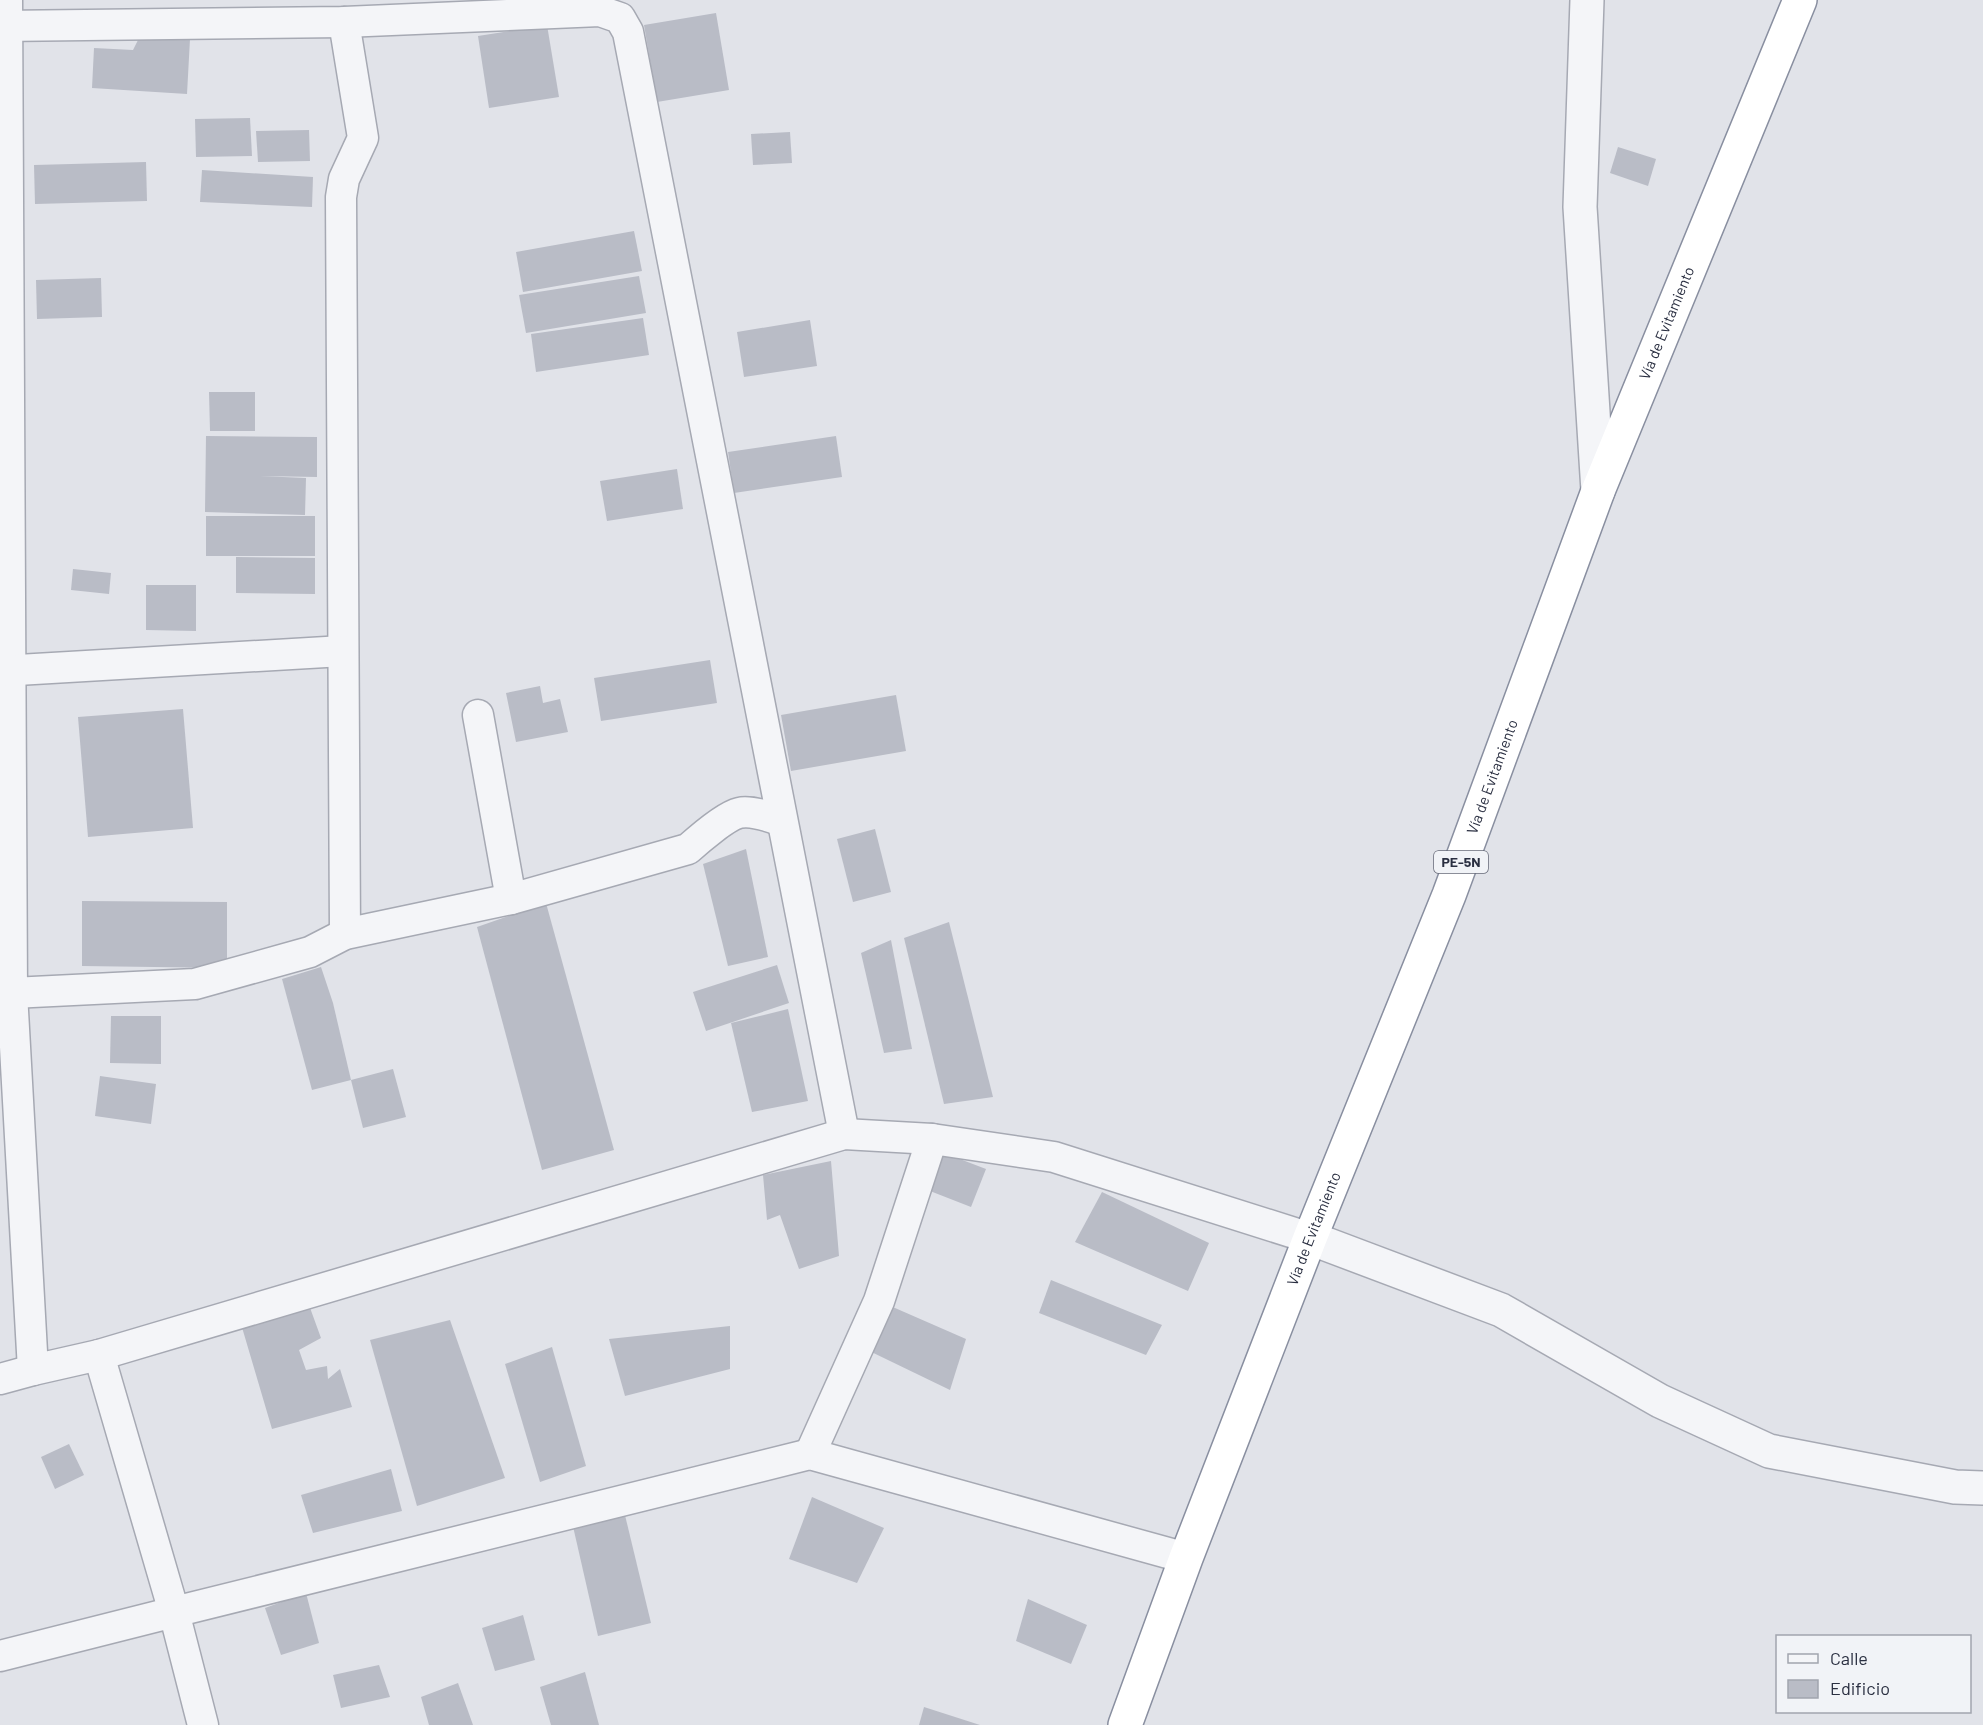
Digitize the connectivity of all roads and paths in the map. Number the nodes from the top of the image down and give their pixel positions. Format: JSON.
{"nodes":[{"id":1,"x":1587,"y":0,"type":"edge"},
{"id":2,"x":1800,"y":0,"type":"edge"},
{"id":3,"x":5,"y":18,"type":"edge"},
{"id":4,"x":344,"y":22,"type":"junction"},
{"id":5,"x":1598,"y":491,"type":"junction"},
{"id":6,"x":344,"y":651,"type":"junction"},
{"id":7,"x":5,"y":671,"type":"edge"},
{"id":8,"x":478,"y":715,"type":"dead end"},
{"id":9,"x":782,"y":821,"type":"junction"},
{"id":10,"x":511,"y":899,"type":"junction"},
{"id":11,"x":345,"y":934,"type":"junction"},
{"id":12,"x":6,"y":993,"type":"edge"},
{"id":13,"x":844,"y":1134,"type":"junction"},
{"id":14,"x":932,"y":1139,"type":"junction"},
{"id":15,"x":1310,"y":1238,"type":"junction"},
{"id":16,"x":99,"y":1355,"type":"junction"},
{"id":17,"x":33,"y":1370,"type":"junction"},
{"id":18,"x":0,"y":1379,"type":"edge"},
{"id":19,"x":810,"y":1454,"type":"junction"},
{"id":20,"x":1983,"y":1488,"type":"edge"},
{"id":21,"x":1186,"y":1558,"type":"junction"},
{"id":22,"x":174,"y":1612,"type":"junction"},
{"id":23,"x":0,"y":1656,"type":"edge"},
{"id":24,"x":203,"y":1725,"type":"edge"},
{"id":25,"x":1125,"y":1725,"type":"edge"}],
"edges":[{"from":1,"to":5,"type":"street"},
{"from":2,"to":5,"type":"highway","name":"Vía de Evitamiento","number":"PE-5N"},
{"from":3,"to":4,"type":"street"},
{"from":3,"to":7,"type":"street"},
{"from":4,"to":6,"type":"street"},
{"from":4,"to":9,"type":"street"},
{"from":5,"to":15,"type":"highway","name":"Vía de Evitamiento","number":"PE-5N"},
{"from":6,"to":7,"type":"street"},
{"from":6,"to":11,"type":"street"},
{"from":7,"to":12,"type":"street"},
{"from":8,"to":10,"type":"street"},
{"from":9,"to":10,"type":"street"},
{"from":9,"to":13,"type":"street"},
{"from":10,"to":11,"type":"street"},
{"from":11,"to":12,"type":"street"},
{"from":12,"to":17,"type":"street"},
{"from":13,"to":14,"type":"street"},
{"from":13,"to":16,"type":"street"},
{"from":14,"to":15,"type":"street"},
{"from":14,"to":19,"type":"street"},
{"from":15,"to":20,"type":"street"},
{"from":15,"to":21,"type":"highway","name":"Vía de Evitamiento","number":"PE-5N"},
{"from":16,"to":17,"type":"street"},
{"from":16,"to":22,"type":"street"},
{"from":17,"to":18,"type":"street"},
{"from":19,"to":21,"type":"street"},
{"from":19,"to":22,"type":"street"},
{"from":21,"to":25,"type":"highway","name":"Vía de Evitamiento","number":"PE-5N"},
{"from":22,"to":23,"type":"street"},
{"from":22,"to":24,"type":"street"}]}
